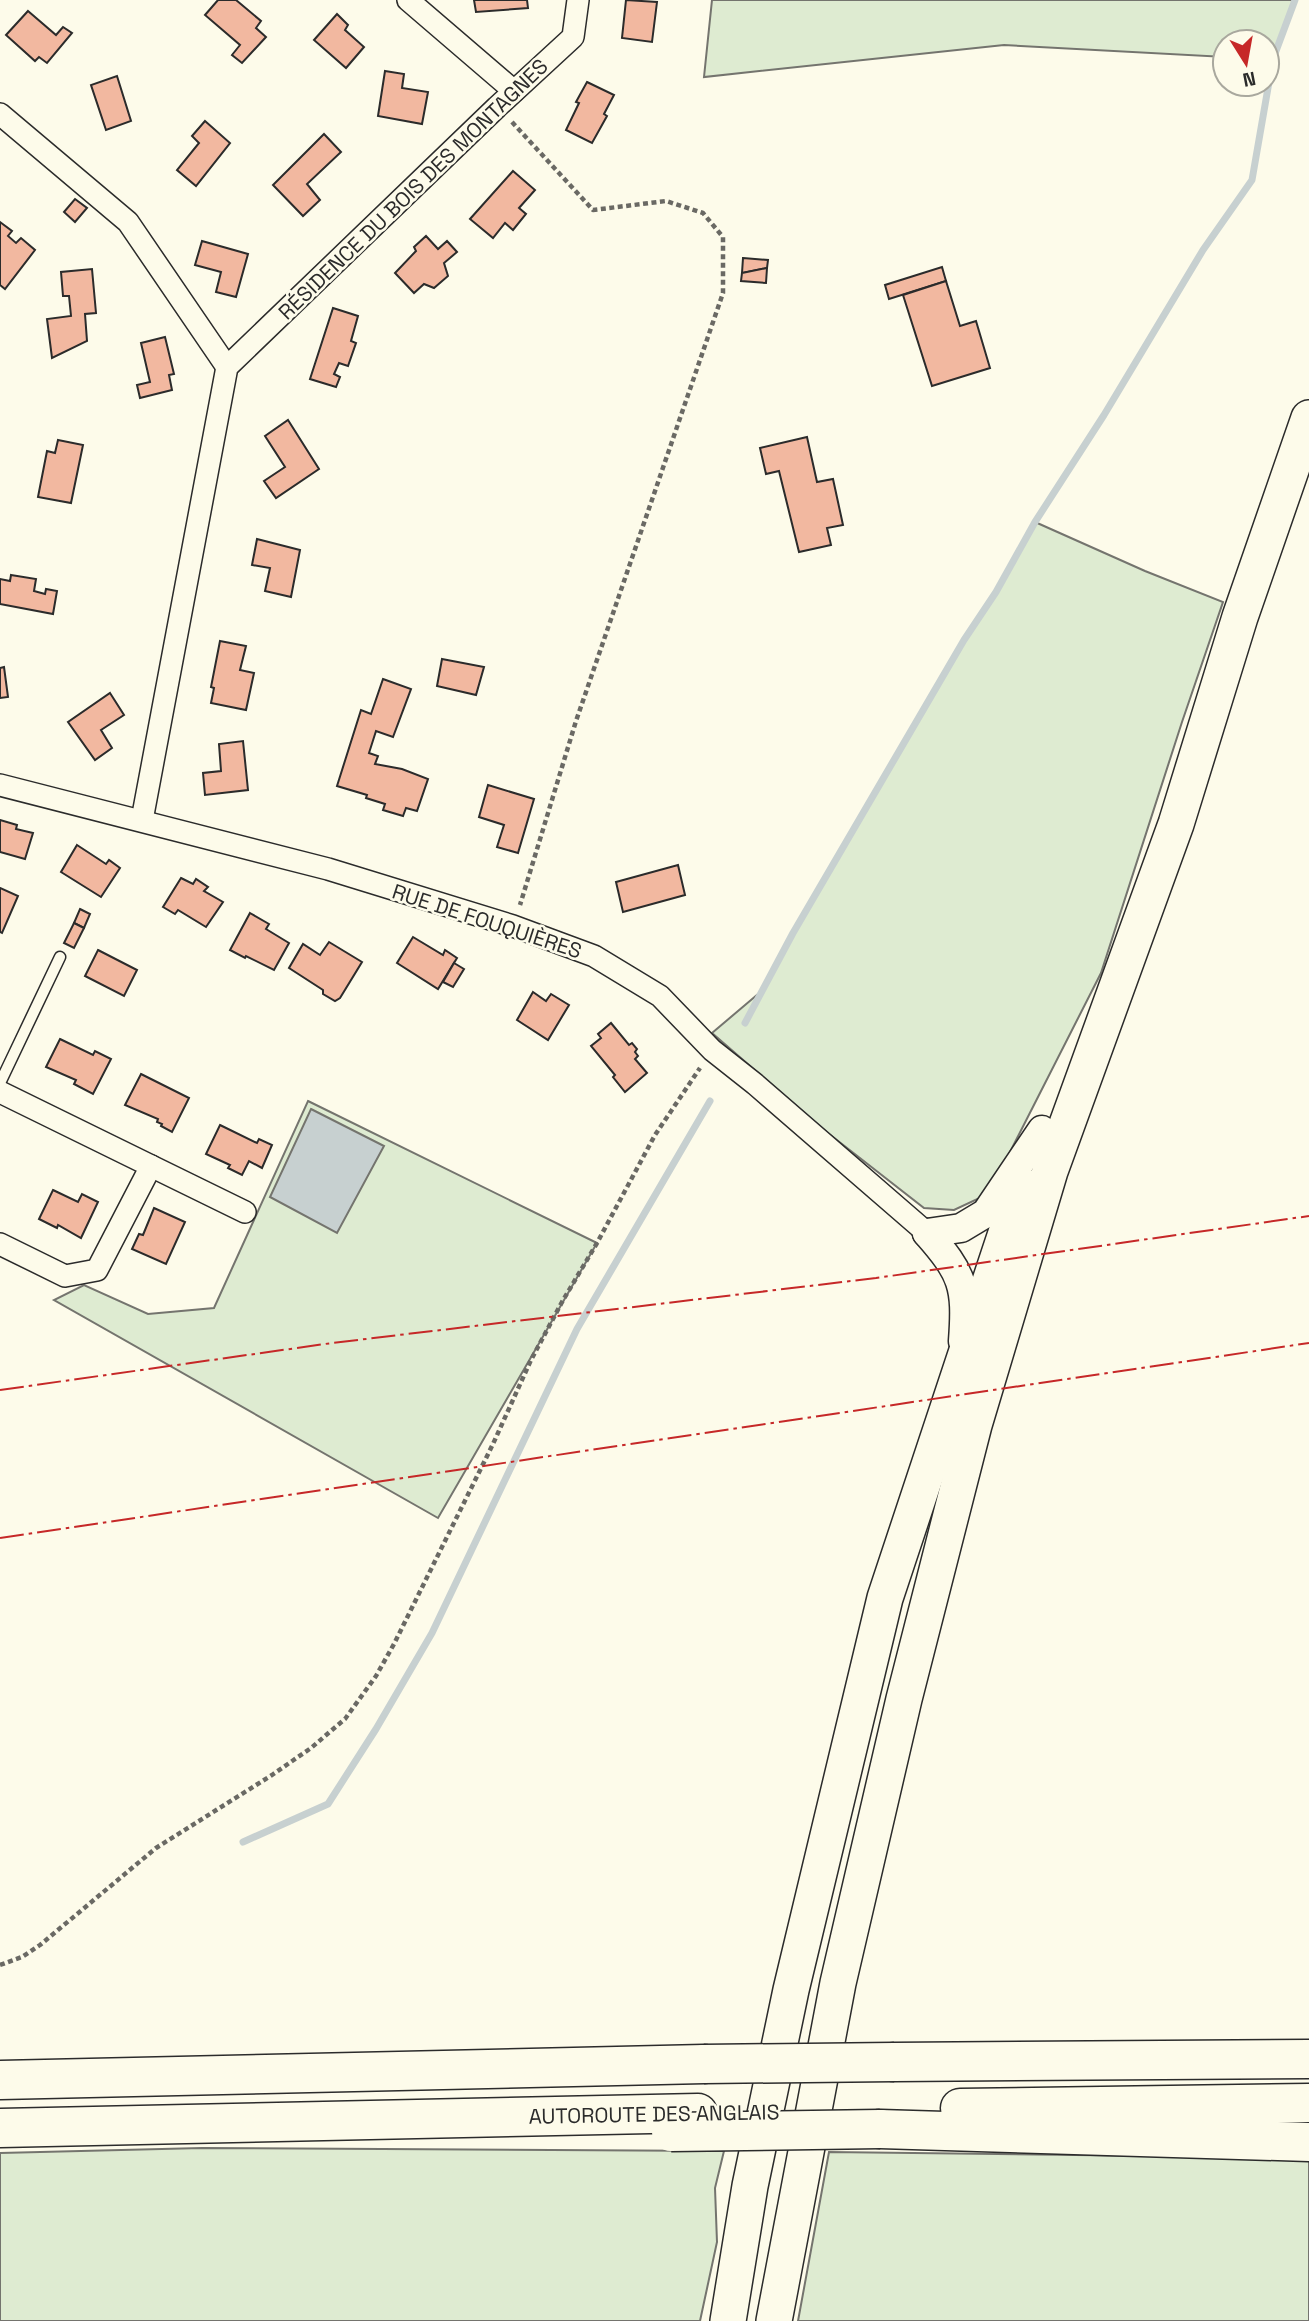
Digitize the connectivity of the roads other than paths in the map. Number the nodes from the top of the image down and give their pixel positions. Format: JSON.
{"nodes":[{"id":1,"x":408,"y":0,"type":"edge"},
{"id":2,"x":578,"y":0,"type":"edge"},
{"id":3,"x":514,"y":90,"type":"junction"},
{"id":4,"x":0,"y":114,"type":"edge"},
{"id":5,"x":227,"y":367,"type":"junction"},
{"id":6,"x":1309,"y":418,"type":"edge"},
{"id":7,"x":1240,"y":617,"type":"junction"},
{"id":8,"x":0,"y":785,"type":"edge"},
{"id":9,"x":142,"y":820,"type":"junction"},
{"id":10,"x":60,"y":957,"type":"dead end"},
{"id":11,"x":0,"y":1083,"type":"edge"},
{"id":12,"x":0,"y":1092,"type":"edge"},
{"id":13,"x":1042,"y":1130,"type":"junction"},
{"id":14,"x":151,"y":1166,"type":"junction"},
{"id":15,"x":245,"y":1212,"type":"dead end"},
{"id":16,"x":928,"y":1233,"type":"junction"},
{"id":17,"x":0,"y":1244,"type":"edge"},
{"id":18,"x":962,"y":1368,"type":"junction"},
{"id":19,"x":1309,"y":2059,"type":"edge"},
{"id":20,"x":0,"y":2080,"type":"edge"},
{"id":21,"x":1309,"y":2103,"type":"edge"},
{"id":22,"x":882,"y":2119,"type":"junction"},
{"id":23,"x":0,"y":2128,"type":"edge"},
{"id":24,"x":1309,"y":2142,"type":"edge"},
{"id":25,"x":728,"y":2321,"type":"edge"},
{"id":26,"x":774,"y":2321,"type":"edge"}],
"edges":[{"from":1,"to":3,"type":"street"},
{"from":2,"to":3,"type":"street","name":"RÉSIDENCE DU BOIS DES MONTAGNES"},
{"from":3,"to":5,"type":"street","name":"RÉSIDENCE DU BOIS DES MONTAGNES"},
{"from":4,"to":5,"type":"street"},
{"from":5,"to":9,"type":"street"},
{"from":6,"to":7,"type":"main road"},
{"from":7,"to":13,"type":"main road"},
{"from":7,"to":26,"type":"main road"},
{"from":8,"to":9,"type":"street","name":"RUE DE FOUQUIÈRES"},
{"from":9,"to":16,"type":"street","name":"RUE DE FOUQUIÈRES"},
{"from":10,"to":11,"type":"lane"},
{"from":12,"to":14,"type":"street"},
{"from":13,"to":16,"type":"street"},
{"from":13,"to":18,"type":"main road"},
{"from":14,"to":15,"type":"street"},
{"from":14,"to":17,"type":"street"},
{"from":16,"to":18,"type":"street"},
{"from":18,"to":25,"type":"main road"},
{"from":19,"to":20,"type":"highway","bridge":true},
{"from":21,"to":22,"type":"highway","name":"AUTOROUTE DES ANGLAIS"},
{"from":22,"to":23,"type":"highway","name":"AUTOROUTE DES ANGLAIS"},
{"from":22,"to":24,"type":"highway"}]}
